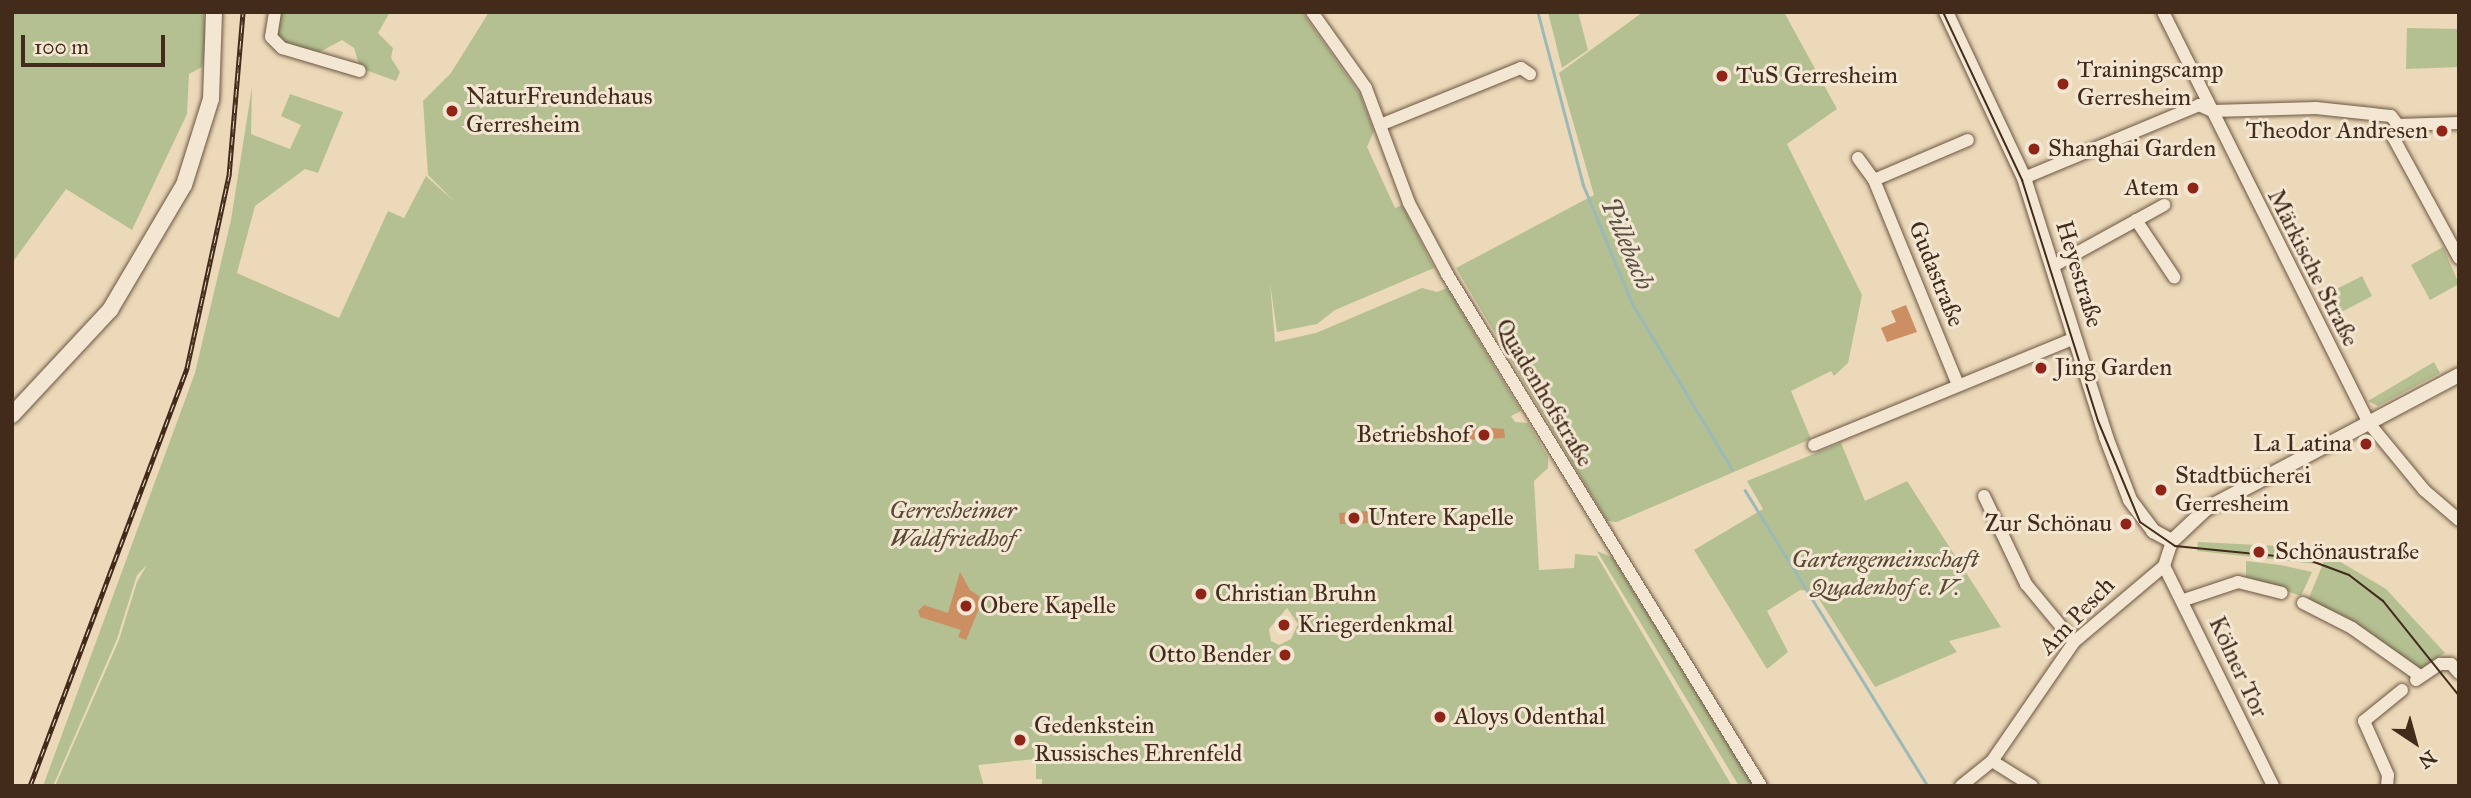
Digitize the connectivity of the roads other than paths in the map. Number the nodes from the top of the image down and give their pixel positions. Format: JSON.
{"nodes":[{"id":1,"x":214,"y":12,"type":"edge"},
{"id":2,"x":275,"y":12,"type":"edge"},
{"id":3,"x":1312,"y":12,"type":"edge"},
{"id":4,"x":1946,"y":12,"type":"edge"},
{"id":5,"x":2163,"y":12,"type":"edge"},
{"id":6,"x":360,"y":71,"type":"dead end"},
{"id":7,"x":1530,"y":74,"type":"dead end"},
{"id":8,"x":2212,"y":111,"type":"junction"},
{"id":9,"x":2459,"y":123,"type":"edge"},
{"id":10,"x":1380,"y":125,"type":"junction"},
{"id":11,"x":2398,"y":125,"type":"junction"},
{"id":12,"x":1968,"y":140,"type":"dead end"},
{"id":13,"x":1857,"y":158,"type":"dead end"},
{"id":14,"x":2024,"y":178,"type":"junction"},
{"id":15,"x":1874,"y":180,"type":"junction"},
{"id":16,"x":2164,"y":205,"type":"dead end"},
{"id":17,"x":2136,"y":220,"type":"junction"},
{"id":18,"x":2459,"y":258,"type":"edge"},
{"id":19,"x":2053,"y":266,"type":"junction"},
{"id":20,"x":2175,"y":277,"type":"dead end"},
{"id":21,"x":2075,"y":338,"type":"junction"},
{"id":22,"x":2459,"y":375,"type":"edge"},
{"id":23,"x":1958,"y":385,"type":"junction"},
{"id":24,"x":12,"y":415,"type":"edge"},
{"id":25,"x":2368,"y":422,"type":"junction"},
{"id":26,"x":1814,"y":445,"type":"dead end"},
{"id":27,"x":1984,"y":496,"type":"dead end"},
{"id":28,"x":2459,"y":520,"type":"edge"},
{"id":29,"x":2172,"y":541,"type":"junction"},
{"id":30,"x":2164,"y":566,"type":"junction"},
{"id":31,"x":2281,"y":593,"type":"dead end"},
{"id":32,"x":2184,"y":600,"type":"junction"},
{"id":33,"x":2303,"y":603,"type":"dead end"},
{"id":34,"x":2074,"y":642,"type":"junction"},
{"id":35,"x":2459,"y":673,"type":"edge"},
{"id":36,"x":2402,"y":690,"type":"dead end"},
{"id":37,"x":1992,"y":761,"type":"junction"},
{"id":38,"x":2267,"y":783,"type":"edge"},
{"id":39,"x":1761,"y":786,"type":"edge"},
{"id":40,"x":1961,"y":786,"type":"edge"},
{"id":41,"x":2032,"y":786,"type":"edge"},
{"id":42,"x":2387,"y":786,"type":"edge"}],
"edges":[{"from":1,"to":24,"type":"main road"},
{"from":2,"to":6,"type":"street"},
{"from":3,"to":10,"type":"street","name":"Quadenhofstraße"},
{"from":4,"to":14,"type":"street","name":"Heyestraße"},
{"from":5,"to":8,"type":"street","name":"Märkische Straße"},
{"from":7,"to":10,"type":"street"},
{"from":8,"to":11,"type":"street"},
{"from":8,"to":14,"type":"street"},
{"from":8,"to":25,"type":"street","name":"Märkische Straße"},
{"from":9,"to":11,"type":"street"},
{"from":10,"to":39,"type":"street","name":"Quadenhofstraße"},
{"from":11,"to":18,"type":"street"},
{"from":12,"to":15,"type":"street"},
{"from":13,"to":15,"type":"street","name":"Gudastraße"},
{"from":14,"to":19,"type":"street","name":"Heyestraße"},
{"from":15,"to":23,"type":"street","name":"Gudastraße"},
{"from":16,"to":17,"type":"street"},
{"from":17,"to":19,"type":"street"},
{"from":17,"to":20,"type":"street"},
{"from":19,"to":21,"type":"street","name":"Heyestraße"},
{"from":21,"to":23,"type":"street"},
{"from":21,"to":29,"type":"street","name":"Heyestraße"},
{"from":22,"to":25,"type":"street"},
{"from":23,"to":26,"type":"street"},
{"from":25,"to":28,"type":"street","name":"Märkische Straße"},
{"from":25,"to":29,"type":"street"},
{"from":27,"to":34,"type":"street"},
{"from":29,"to":30,"type":"street"},
{"from":30,"to":32,"type":"street","name":"Kölner Tor"},
{"from":30,"to":34,"type":"street","name":"Am Pesch"},
{"from":31,"to":32,"type":"street"},
{"from":32,"to":38,"type":"street","name":"Kölner Tor"},
{"from":33,"to":35,"type":"street"},
{"from":34,"to":37,"type":"street","name":"Am Pesch"},
{"from":36,"to":42,"type":"street"},
{"from":37,"to":40,"type":"street","name":"Am Pesch"},
{"from":37,"to":41,"type":"street"}]}
